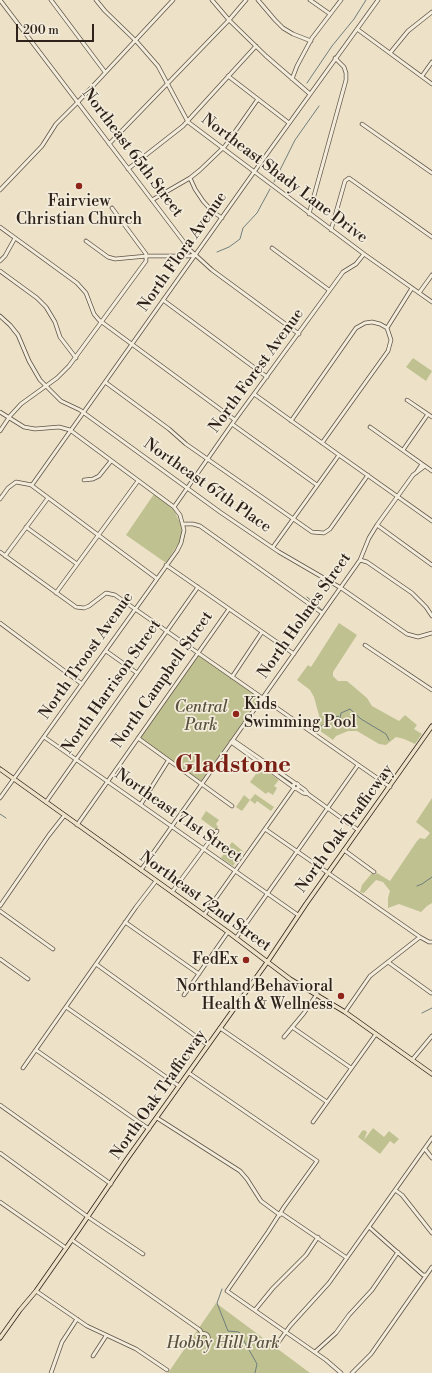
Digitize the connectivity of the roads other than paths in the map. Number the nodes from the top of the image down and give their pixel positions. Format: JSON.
{"nodes":[{"id":1,"x":0,"y":0,"type":"edge"},
{"id":2,"x":51,"y":0,"type":"edge"},
{"id":3,"x":96,"y":0,"type":"edge"},
{"id":4,"x":172,"y":0,"type":"edge"},
{"id":5,"x":212,"y":0,"type":"edge"},
{"id":6,"x":246,"y":0,"type":"edge"},
{"id":7,"x":258,"y":0,"type":"edge"},
{"id":8,"x":310,"y":0,"type":"edge"},
{"id":9,"x":341,"y":0,"type":"edge"},
{"id":10,"x":378,"y":0,"type":"edge"},
{"id":11,"x":432,"y":12,"type":"edge"},
{"id":12,"x":330,"y":14,"type":"junction"},
{"id":13,"x":229,"y":20,"type":"junction"},
{"id":14,"x":357,"y":29,"type":"junction"},
{"id":15,"x":135,"y":41,"type":"junction"},
{"id":16,"x":311,"y":41,"type":"junction"},
{"id":17,"x":256,"y":46,"type":"junction"},
{"id":18,"x":390,"y":53,"type":"junction"},
{"id":19,"x":335,"y":58,"type":"junction"},
{"id":20,"x":432,"y":62,"type":"edge"},
{"id":21,"x":105,"y":72,"type":"junction"},
{"id":22,"x":228,"y":76,"type":"junction"},
{"id":23,"x":422,"y":76,"type":"junction"},
{"id":24,"x":292,"y":79,"type":"junction"},
{"id":25,"x":167,"y":83,"type":"junction"},
{"id":26,"x":432,"y":84,"type":"edge"},
{"id":27,"x":310,"y":94,"type":"junction"},
{"id":28,"x":258,"y":99,"type":"junction"},
{"id":29,"x":78,"y":102,"type":"junction"},
{"id":30,"x":188,"y":122,"type":"junction"},
{"id":31,"x":289,"y":123,"type":"junction"},
{"id":32,"x":362,"y":124,"type":"dead end"},
{"id":33,"x":109,"y":144,"type":"junction"},
{"id":34,"x":223,"y":148,"type":"junction"},
{"id":35,"x":128,"y":170,"type":"junction"},
{"id":36,"x":254,"y":172,"type":"junction"},
{"id":37,"x":432,"y":173,"type":"edge"},
{"id":38,"x":190,"y":178,"type":"junction"},
{"id":39,"x":0,"y":190,"type":"edge"},
{"id":40,"x":152,"y":200,"type":"junction"},
{"id":41,"x":112,"y":208,"type":"dead end"},
{"id":42,"x":309,"y":214,"type":"junction"},
{"id":43,"x":222,"y":218,"type":"junction"},
{"id":44,"x":0,"y":227,"type":"edge"},
{"id":45,"x":331,"y":230,"type":"junction"},
{"id":46,"x":432,"y":237,"type":"edge"},
{"id":47,"x":15,"y":238,"type":"junction"},
{"id":48,"x":86,"y":241,"type":"dead end"},
{"id":49,"x":272,"y":248,"type":"dead end"},
{"id":50,"x":364,"y":254,"type":"junction"},
{"id":51,"x":195,"y":255,"type":"junction"},
{"id":52,"x":147,"y":256,"type":"junction"},
{"id":53,"x":0,"y":261,"type":"edge"},
{"id":54,"x":0,"y":271,"type":"edge"},
{"id":55,"x":432,"y":274,"type":"edge"},
{"id":56,"x":412,"y":288,"type":"junction"},
{"id":57,"x":329,"y":290,"type":"junction"},
{"id":58,"x":419,"y":293,"type":"junction"},
{"id":59,"x":163,"y":300,"type":"junction"},
{"id":60,"x":432,"y":302,"type":"edge"},
{"id":61,"x":0,"y":316,"type":"edge"},
{"id":62,"x":102,"y":322,"type":"junction"},
{"id":63,"x":387,"y":328,"type":"junction"},
{"id":64,"x":298,"y":334,"type":"junction"},
{"id":65,"x":132,"y":343,"type":"junction"},
{"id":66,"x":76,"y":358,"type":"junction"},
{"id":67,"x":267,"y":377,"type":"junction"},
{"id":68,"x":105,"y":382,"type":"junction"},
{"id":69,"x":45,"y":386,"type":"junction"},
{"id":70,"x":254,"y":394,"type":"junction"},
{"id":71,"x":407,"y":400,"type":"dead end"},
{"id":72,"x":0,"y":412,"type":"edge"},
{"id":73,"x":83,"y":412,"type":"junction"},
{"id":74,"x":428,"y":414,"type":"junction"},
{"id":75,"x":432,"y":417,"type":"edge"},
{"id":76,"x":9,"y":418,"type":"junction"},
{"id":77,"x":236,"y":420,"type":"junction"},
{"id":78,"x":291,"y":421,"type":"junction"},
{"id":79,"x":232,"y":424,"type":"junction"},
{"id":80,"x":370,"y":427,"type":"dead end"},
{"id":81,"x":70,"y":430,"type":"junction"},
{"id":82,"x":0,"y":431,"type":"edge"},
{"id":83,"x":322,"y":443,"type":"junction"},
{"id":84,"x":403,"y":450,"type":"junction"},
{"id":85,"x":339,"y":455,"type":"junction"},
{"id":86,"x":208,"y":458,"type":"junction"},
{"id":87,"x":111,"y":460,"type":"junction"},
{"id":88,"x":423,"y":465,"type":"junction"},
{"id":89,"x":432,"y":471,"type":"edge"},
{"id":90,"x":368,"y":475,"type":"junction"},
{"id":91,"x":84,"y":480,"type":"dead end"},
{"id":92,"x":138,"y":481,"type":"junction"},
{"id":93,"x":31,"y":485,"type":"junction"},
{"id":94,"x":317,"y":485,"type":"junction"},
{"id":95,"x":187,"y":488,"type":"junction"},
{"id":96,"x":397,"y":496,"type":"junction"},
{"id":97,"x":48,"y":498,"type":"junction"},
{"id":98,"x":0,"y":499,"type":"edge"},
{"id":99,"x":174,"y":507,"type":"junction"},
{"id":100,"x":293,"y":518,"type":"junction"},
{"id":101,"x":432,"y":521,"type":"edge"},
{"id":102,"x":183,"y":524,"type":"junction"},
{"id":103,"x":377,"y":526,"type":"junction"},
{"id":104,"x":26,"y":527,"type":"junction"},
{"id":105,"x":98,"y":536,"type":"junction"},
{"id":106,"x":272,"y":548,"type":"junction"},
{"id":107,"x":0,"y":552,"type":"edge"},
{"id":108,"x":5,"y":556,"type":"junction"},
{"id":109,"x":360,"y":560,"type":"junction"},
{"id":110,"x":77,"y":564,"type":"junction"},
{"id":111,"x":166,"y":565,"type":"junction"},
{"id":112,"x":432,"y":565,"type":"edge"},
{"id":113,"x":156,"y":578,"type":"junction"},
{"id":114,"x":198,"y":587,"type":"junction"},
{"id":115,"x":341,"y":588,"type":"junction"},
{"id":116,"x":56,"y":593,"type":"junction"},
{"id":117,"x":135,"y":608,"type":"junction"},
{"id":118,"x":229,"y":609,"type":"junction"},
{"id":119,"x":322,"y":613,"type":"junction"},
{"id":120,"x":432,"y":616,"type":"edge"},
{"id":121,"x":0,"y":623,"type":"edge"},
{"id":122,"x":167,"y":631,"type":"junction"},
{"id":123,"x":262,"y":632,"type":"junction"},
{"id":124,"x":432,"y":633,"type":"edge"},
{"id":125,"x":365,"y":645,"type":"dead end"},
{"id":126,"x":106,"y":651,"type":"junction"},
{"id":127,"x":199,"y":653,"type":"junction"},
{"id":128,"x":294,"y":654,"type":"junction"},
{"id":129,"x":136,"y":673,"type":"junction"},
{"id":130,"x":232,"y":677,"type":"junction"},
{"id":131,"x":82,"y":684,"type":"junction"},
{"id":132,"x":432,"y":690,"type":"edge"},
{"id":133,"x":262,"y":698,"type":"junction"},
{"id":134,"x":432,"y":726,"type":"edge"},
{"id":135,"x":44,"y":737,"type":"junction"},
{"id":136,"x":138,"y":738,"type":"junction"},
{"id":137,"x":232,"y":741,"type":"junction"},
{"id":138,"x":75,"y":759,"type":"junction"},
{"id":139,"x":168,"y":761,"type":"junction"},
{"id":140,"x":358,"y":765,"type":"junction"},
{"id":141,"x":0,"y":769,"type":"edge"},
{"id":142,"x":14,"y":779,"type":"junction"},
{"id":143,"x":107,"y":781,"type":"junction"},
{"id":144,"x":201,"y":784,"type":"junction"},
{"id":145,"x":296,"y":786,"type":"junction"},
{"id":146,"x":390,"y":787,"type":"junction"},
{"id":147,"x":0,"y":798,"type":"edge"},
{"id":148,"x":46,"y":802,"type":"junction"},
{"id":149,"x":141,"y":804,"type":"junction"},
{"id":150,"x":232,"y":806,"type":"dead end"},
{"id":151,"x":328,"y":808,"type":"junction"},
{"id":152,"x":64,"y":816,"type":"junction"},
{"id":153,"x":77,"y":825,"type":"junction"},
{"id":154,"x":171,"y":827,"type":"junction"},
{"id":155,"x":265,"y":828,"type":"junction"},
{"id":156,"x":358,"y":830,"type":"junction"},
{"id":157,"x":217,"y":831,"type":"dead end"},
{"id":158,"x":204,"y":849,"type":"junction"},
{"id":159,"x":344,"y":850,"type":"junction"},
{"id":160,"x":297,"y":851,"type":"junction"},
{"id":161,"x":141,"y":870,"type":"junction"},
{"id":162,"x":235,"y":871,"type":"junction"},
{"id":163,"x":374,"y":872,"type":"dead end"},
{"id":164,"x":328,"y":873,"type":"junction"},
{"id":165,"x":156,"y":881,"type":"junction"},
{"id":166,"x":172,"y":892,"type":"junction"},
{"id":167,"x":267,"y":894,"type":"junction"},
{"id":168,"x":0,"y":906,"type":"edge"},
{"id":169,"x":0,"y":911,"type":"edge"},
{"id":170,"x":204,"y":915,"type":"junction"},
{"id":171,"x":298,"y":915,"type":"junction"},
{"id":172,"x":125,"y":922,"type":"junction"},
{"id":173,"x":228,"y":932,"type":"junction"},
{"id":174,"x":420,"y":937,"type":"junction"},
{"id":175,"x":236,"y":938,"type":"junction"},
{"id":176,"x":432,"y":942,"type":"edge"},
{"id":177,"x":53,"y":949,"type":"dead end"},
{"id":178,"x":0,"y":959,"type":"edge"},
{"id":179,"x":268,"y":961,"type":"junction"},
{"id":180,"x":388,"y":962,"type":"junction"},
{"id":181,"x":96,"y":964,"type":"junction"},
{"id":182,"x":199,"y":974,"type":"junction"},
{"id":183,"x":28,"y":979,"type":"dead end"},
{"id":184,"x":431,"y":993,"type":"edge"},
{"id":185,"x":317,"y":994,"type":"junction"},
{"id":186,"x":184,"y":995,"type":"dead end"},
{"id":187,"x":66,"y":1007,"type":"junction"},
{"id":188,"x":345,"y":1012,"type":"junction"},
{"id":189,"x":292,"y":1027,"type":"junction"},
{"id":190,"x":220,"y":1028,"type":"junction"},
{"id":191,"x":376,"y":1034,"type":"junction"},
{"id":192,"x":432,"y":1036,"type":"edge"},
{"id":193,"x":284,"y":1037,"type":"dead end"},
{"id":194,"x":208,"y":1045,"type":"junction"},
{"id":195,"x":36,"y":1050,"type":"junction"},
{"id":196,"x":412,"y":1060,"type":"junction"},
{"id":197,"x":22,"y":1068,"type":"dead end"},
{"id":198,"x":351,"y":1068,"type":"junction"},
{"id":199,"x":189,"y":1073,"type":"junction"},
{"id":200,"x":432,"y":1074,"type":"edge"},
{"id":201,"x":179,"y":1086,"type":"junction"},
{"id":202,"x":327,"y":1102,"type":"junction"},
{"id":203,"x":0,"y":1105,"type":"edge"},
{"id":204,"x":157,"y":1118,"type":"junction"},
{"id":205,"x":313,"y":1122,"type":"dead end"},
{"id":206,"x":149,"y":1129,"type":"junction"},
{"id":207,"x":432,"y":1138,"type":"edge"},
{"id":208,"x":425,"y":1149,"type":"junction"},
{"id":209,"x":0,"y":1153,"type":"edge"},
{"id":210,"x":432,"y":1158,"type":"edge"},
{"id":211,"x":111,"y":1184,"type":"junction"},
{"id":212,"x":395,"y":1190,"type":"junction"},
{"id":213,"x":0,"y":1202,"type":"edge"},
{"id":214,"x":281,"y":1214,"type":"junction"},
{"id":215,"x":88,"y":1217,"type":"junction"},
{"id":216,"x":369,"y":1227,"type":"junction"},
{"id":217,"x":432,"y":1233,"type":"edge"},
{"id":218,"x":318,"y":1237,"type":"junction"},
{"id":219,"x":72,"y":1240,"type":"junction"},
{"id":220,"x":66,"y":1248,"type":"junction"},
{"id":221,"x":398,"y":1252,"type":"junction"},
{"id":222,"x":143,"y":1254,"type":"dead end"},
{"id":223,"x":347,"y":1258,"type":"junction"},
{"id":224,"x":432,"y":1267,"type":"edge"},
{"id":225,"x":426,"y":1276,"type":"junction"},
{"id":226,"x":36,"y":1290,"type":"junction"},
{"id":227,"x":255,"y":1310,"type":"junction"},
{"id":228,"x":77,"y":1319,"type":"junction"},
{"id":229,"x":286,"y":1332,"type":"junction"},
{"id":230,"x":202,"y":1334,"type":"dead end"},
{"id":231,"x":106,"y":1336,"type":"junction"},
{"id":232,"x":0,"y":1338,"type":"edge"},
{"id":233,"x":275,"y":1347,"type":"dead end"},
{"id":234,"x":315,"y":1352,"type":"junction"},
{"id":235,"x":93,"y":1356,"type":"dead end"},
{"id":236,"x":167,"y":1370,"type":"dead end"},
{"id":237,"x":51,"y":1373,"type":"edge"},
{"id":238,"x":341,"y":1373,"type":"edge"},
{"id":239,"x":352,"y":1373,"type":"edge"}],
"edges":[{"from":1,"to":29,"type":"street","name":"Northeast 65th Street"},
{"from":2,"to":21,"type":"street"},
{"from":3,"to":15,"type":"street","name":"Northeast Shady Lane Drive"},
{"from":4,"to":15,"type":"street"},
{"from":5,"to":13,"type":"street"},
{"from":6,"to":13,"type":"street"},
{"from":7,"to":16,"type":"street"},
{"from":8,"to":12,"type":"street"},
{"from":9,"to":12,"type":"street"},
{"from":10,"to":14,"type":"street","name":"North Flora Avenue"},
{"from":11,"to":18,"type":"street"},
{"from":12,"to":16,"type":"street"},
{"from":13,"to":17,"type":"street"},
{"from":13,"to":25,"type":"street"},
{"from":14,"to":18,"type":"street"},
{"from":14,"to":19,"type":"street","name":"North Flora Avenue"},
{"from":15,"to":21,"type":"street"},
{"from":15,"to":25,"type":"street","name":"Northeast Shady Lane Drive"},
{"from":16,"to":24,"type":"street"},
{"from":17,"to":22,"type":"street"},
{"from":17,"to":24,"type":"street"},
{"from":18,"to":23,"type":"street"},
{"from":19,"to":27,"type":"street","name":"North Flora Avenue"},
{"from":19,"to":42,"type":"street"},
{"from":20,"to":23,"type":"street"},
{"from":21,"to":29,"type":"street"},
{"from":22,"to":28,"type":"street"},
{"from":22,"to":30,"type":"street"},
{"from":23,"to":26,"type":"street"},
{"from":24,"to":27,"type":"street"},
{"from":25,"to":30,"type":"street","name":"Northeast Shady Lane Drive"},
{"from":25,"to":33,"type":"street"},
{"from":27,"to":31,"type":"street","name":"North Flora Avenue"},
{"from":28,"to":31,"type":"street"},
{"from":28,"to":34,"type":"street"},
{"from":29,"to":33,"type":"street","name":"Northeast 65th Street"},
{"from":29,"to":39,"type":"street"},
{"from":30,"to":34,"type":"street","name":"Northeast Shady Lane Drive"},
{"from":30,"to":35,"type":"street"},
{"from":31,"to":36,"type":"street","name":"North Flora Avenue"},
{"from":32,"to":37,"type":"street"},
{"from":33,"to":35,"type":"street","name":"Northeast 65th Street"},
{"from":34,"to":36,"type":"street","name":"Northeast Shady Lane Drive"},
{"from":34,"to":38,"type":"street"},
{"from":35,"to":40,"type":"street","name":"Northeast 65th Street"},
{"from":36,"to":42,"type":"street","name":"Northeast Shady Lane Drive"},
{"from":36,"to":43,"type":"street","name":"North Flora Avenue"},
{"from":38,"to":40,"type":"street"},
{"from":38,"to":43,"type":"street"},
{"from":40,"to":51,"type":"street","name":"Northeast 65th Street"},
{"from":41,"to":52,"type":"street"},
{"from":42,"to":45,"type":"street","name":"Northeast Shady Lane Drive"},
{"from":43,"to":51,"type":"street","name":"North Flora Avenue"},
{"from":44,"to":47,"type":"street"},
{"from":45,"to":46,"type":"street"},
{"from":45,"to":50,"type":"street","name":"Northeast Shady Lane Drive"},
{"from":47,"to":53,"type":"street"},
{"from":47,"to":62,"type":"street"},
{"from":48,"to":52,"type":"street"},
{"from":49,"to":57,"type":"street"},
{"from":50,"to":56,"type":"street","name":"Northeast Shady Lane Drive"},
{"from":50,"to":57,"type":"street","name":"North Forest Avenue"},
{"from":51,"to":52,"type":"street"},
{"from":51,"to":59,"type":"street","name":"North Flora Avenue"},
{"from":51,"to":64,"type":"street","name":"Northeast 65th Street"},
{"from":52,"to":62,"type":"street"},
{"from":54,"to":66,"type":"street"},
{"from":55,"to":58,"type":"street"},
{"from":56,"to":58,"type":"street","name":"Northeast Shady Lane Drive"},
{"from":56,"to":63,"type":"street"},
{"from":57,"to":64,"type":"street","name":"North Forest Avenue"},
{"from":58,"to":60,"type":"street","name":"Northeast Shady Lane Drive"},
{"from":59,"to":65,"type":"street","name":"North Flora Avenue"},
{"from":59,"to":67,"type":"street"},
{"from":61,"to":69,"type":"street","name":"Northeast 67th Place"},
{"from":62,"to":65,"type":"street"},
{"from":62,"to":66,"type":"street"},
{"from":63,"to":78,"type":"street"},
{"from":63,"to":83,"type":"street"},
{"from":64,"to":67,"type":"street","name":"North Forest Avenue"},
{"from":65,"to":68,"type":"street","name":"North Flora Avenue"},
{"from":65,"to":77,"type":"street"},
{"from":66,"to":69,"type":"street"},
{"from":67,"to":70,"type":"street","name":"North Forest Avenue"},
{"from":68,"to":73,"type":"street","name":"North Flora Avenue"},
{"from":68,"to":86,"type":"street"},
{"from":69,"to":73,"type":"street","name":"Northeast 67th Place"},
{"from":69,"to":76,"type":"street"},
{"from":70,"to":77,"type":"street","name":"North Forest Avenue"},
{"from":70,"to":78,"type":"street"},
{"from":71,"to":74,"type":"street"},
{"from":72,"to":76,"type":"street"},
{"from":73,"to":81,"type":"street","name":"North Flora Avenue"},
{"from":73,"to":95,"type":"street","name":"Northeast 67th Place"},
{"from":74,"to":75,"type":"street"},
{"from":74,"to":84,"type":"street"},
{"from":76,"to":81,"type":"street"},
{"from":76,"to":82,"type":"street"},
{"from":77,"to":79,"type":"street","name":"North Forest Avenue"},
{"from":78,"to":83,"type":"street"},
{"from":79,"to":86,"type":"street","name":"North Forest Avenue"},
{"from":79,"to":94,"type":"street"},
{"from":80,"to":84,"type":"street"},
{"from":81,"to":87,"type":"street"},
{"from":81,"to":93,"type":"street","name":"North Flora Avenue"},
{"from":83,"to":85,"type":"street"},
{"from":84,"to":88,"type":"street"},
{"from":85,"to":90,"type":"street"},
{"from":85,"to":94,"type":"street"},
{"from":86,"to":95,"type":"street","name":"North Forest Avenue"},
{"from":86,"to":100,"type":"street"},
{"from":87,"to":91,"type":"street"},
{"from":87,"to":92,"type":"street"},
{"from":88,"to":89,"type":"street"},
{"from":88,"to":96,"type":"street","name":"North Holmes Street"},
{"from":90,"to":96,"type":"street"},
{"from":90,"to":100,"type":"street"},
{"from":92,"to":99,"type":"street"},
{"from":92,"to":105,"type":"street"},
{"from":93,"to":97,"type":"street"},
{"from":93,"to":98,"type":"street"},
{"from":94,"to":100,"type":"street"},
{"from":95,"to":99,"type":"street","name":"North Forest Avenue"},
{"from":95,"to":106,"type":"street","name":"Northeast 67th Place"},
{"from":96,"to":101,"type":"street"},
{"from":96,"to":103,"type":"street","name":"North Holmes Street"},
{"from":97,"to":104,"type":"street"},
{"from":97,"to":105,"type":"street"},
{"from":99,"to":102,"type":"street"},
{"from":100,"to":106,"type":"street"},
{"from":102,"to":111,"type":"street","name":"North Troost Avenue"},
{"from":102,"to":119,"type":"street"},
{"from":103,"to":109,"type":"street","name":"North Holmes Street"},
{"from":103,"to":112,"type":"street"},
{"from":104,"to":108,"type":"street"},
{"from":104,"to":110,"type":"street"},
{"from":105,"to":110,"type":"street"},
{"from":105,"to":113,"type":"street"},
{"from":106,"to":115,"type":"street","name":"Northeast 67th Place"},
{"from":107,"to":108,"type":"street"},
{"from":108,"to":116,"type":"street"},
{"from":109,"to":115,"type":"street","name":"North Holmes Street"},
{"from":109,"to":120,"type":"street"},
{"from":110,"to":116,"type":"street"},
{"from":111,"to":113,"type":"street","name":"North Troost Avenue"},
{"from":111,"to":114,"type":"street"},
{"from":113,"to":117,"type":"street","name":"North Troost Avenue"},
{"from":114,"to":118,"type":"street"},
{"from":114,"to":122,"type":"street","name":"North Harrison Street"},
{"from":115,"to":119,"type":"street","name":"North Holmes Street"},
{"from":115,"to":124,"type":"street","name":"Northeast 67th Place"},
{"from":116,"to":117,"type":"street"},
{"from":117,"to":122,"type":"street"},
{"from":117,"to":126,"type":"street","name":"North Troost Avenue"},
{"from":118,"to":123,"type":"street"},
{"from":118,"to":127,"type":"street","name":"North Campbell Street"},
{"from":119,"to":128,"type":"street","name":"North Holmes Street"},
{"from":121,"to":131,"type":"street"},
{"from":122,"to":127,"type":"street"},
{"from":122,"to":129,"type":"street","name":"North Harrison Street"},
{"from":123,"to":128,"type":"street"},
{"from":123,"to":130,"type":"street"},
{"from":125,"to":132,"type":"street"},
{"from":126,"to":129,"type":"street"},
{"from":126,"to":131,"type":"street","name":"North Troost Avenue"},
{"from":127,"to":130,"type":"street"},
{"from":127,"to":136,"type":"street","name":"North Campbell Street"},
{"from":128,"to":133,"type":"street","name":"North Holmes Street"},
{"from":129,"to":138,"type":"street","name":"North Harrison Street"},
{"from":130,"to":133,"type":"street"},
{"from":131,"to":135,"type":"street","name":"North Troost Avenue"},
{"from":133,"to":137,"type":"street","name":"North Holmes Street"},
{"from":133,"to":140,"type":"street"},
{"from":134,"to":146,"type":"main road","name":"North Oak Trafficway"},
{"from":135,"to":138,"type":"street","name":"Northeast 71st Street"},
{"from":135,"to":142,"type":"street","name":"North Troost Avenue"},
{"from":136,"to":139,"type":"street"},
{"from":136,"to":143,"type":"street","name":"North Campbell Street"},
{"from":137,"to":144,"type":"street","name":"North Holmes Street"},
{"from":137,"to":145,"type":"street"},
{"from":138,"to":143,"type":"street","name":"Northeast 71st Street"},
{"from":138,"to":148,"type":"street","name":"North Harrison Street"},
{"from":139,"to":144,"type":"street"},
{"from":139,"to":149,"type":"street"},
{"from":140,"to":146,"type":"street"},
{"from":140,"to":151,"type":"street"},
{"from":141,"to":142,"type":"main road","name":"Northeast 72nd Street"},
{"from":142,"to":147,"type":"street","name":"North Troost Avenue"},
{"from":142,"to":148,"type":"main road","name":"Northeast 72nd Street"},
{"from":143,"to":149,"type":"street","name":"Northeast 71st Street"},
{"from":143,"to":153,"type":"street","name":"North Campbell Street"},
{"from":144,"to":150,"type":"street"},
{"from":144,"to":154,"type":"street","name":"North Holmes Street"},
{"from":145,"to":151,"type":"street"},
{"from":145,"to":155,"type":"street"},
{"from":146,"to":156,"type":"main road","name":"North Oak Trafficway"},
{"from":148,"to":152,"type":"main road","name":"Northeast 72nd Street"},
{"from":149,"to":154,"type":"street","name":"Northeast 71st Street"},
{"from":151,"to":156,"type":"street"},
{"from":151,"to":160,"type":"street"},
{"from":152,"to":153,"type":"main road","name":"Northeast 72nd Street"},
{"from":152,"to":168,"type":"street"},
{"from":153,"to":161,"type":"main road","name":"Northeast 72nd Street"},
{"from":154,"to":158,"type":"street","name":"Northeast 71st Street"},
{"from":154,"to":161,"type":"street","name":"North Holmes Street"},
{"from":155,"to":160,"type":"street"},
{"from":155,"to":162,"type":"street"},
{"from":156,"to":159,"type":"main road","name":"North Oak Trafficway"},
{"from":157,"to":158,"type":"street"},
{"from":158,"to":162,"type":"street","name":"Northeast 71st Street"},
{"from":158,"to":166,"type":"street"},
{"from":159,"to":163,"type":"street"},
{"from":159,"to":164,"type":"main road","name":"North Oak Trafficway"},
{"from":160,"to":164,"type":"street"},
{"from":160,"to":167,"type":"street"},
{"from":161,"to":165,"type":"main road","name":"Northeast 72nd Street"},
{"from":162,"to":167,"type":"street","name":"Northeast 71st Street"},
{"from":162,"to":170,"type":"street"},
{"from":164,"to":171,"type":"main road","name":"North Oak Trafficway"},
{"from":164,"to":174,"type":"street"},
{"from":165,"to":166,"type":"main road","name":"Northeast 72nd Street"},
{"from":165,"to":172,"type":"street"},
{"from":166,"to":170,"type":"main road","name":"Northeast 72nd Street"},
{"from":167,"to":171,"type":"street","name":"Northeast 71st Street"},
{"from":167,"to":175,"type":"street"},
{"from":169,"to":177,"type":"street"},
{"from":170,"to":173,"type":"main road","name":"Northeast 72nd Street"},
{"from":171,"to":179,"type":"main road","name":"North Oak Trafficway"},
{"from":172,"to":181,"type":"street"},
{"from":172,"to":182,"type":"street"},
{"from":173,"to":175,"type":"main road","name":"Northeast 72nd Street"},
{"from":173,"to":182,"type":"street"},
{"from":174,"to":176,"type":"street"},
{"from":174,"to":180,"type":"street"},
{"from":175,"to":179,"type":"main road","name":"Northeast 72nd Street"},
{"from":178,"to":183,"type":"street"},
{"from":179,"to":185,"type":"main road","name":"Northeast 72nd Street"},
{"from":179,"to":190,"type":"main road","name":"North Oak Trafficway"},
{"from":180,"to":184,"type":"street"},
{"from":180,"to":188,"type":"street"},
{"from":181,"to":187,"type":"street"},
{"from":181,"to":194,"type":"street"},
{"from":182,"to":186,"type":"street"},
{"from":185,"to":188,"type":"main road","name":"Northeast 72nd Street"},
{"from":185,"to":189,"type":"street"},
{"from":187,"to":195,"type":"street"},
{"from":187,"to":201,"type":"street"},
{"from":188,"to":191,"type":"main road","name":"Northeast 72nd Street"},
{"from":189,"to":193,"type":"street"},
{"from":189,"to":198,"type":"street"},
{"from":190,"to":194,"type":"main road","name":"North Oak Trafficway"},
{"from":190,"to":202,"type":"street"},
{"from":191,"to":196,"type":"main road","name":"Northeast 72nd Street"},
{"from":191,"to":198,"type":"street"},
{"from":192,"to":196,"type":"street"},
{"from":194,"to":199,"type":"main road","name":"North Oak Trafficway"},
{"from":195,"to":197,"type":"street"},
{"from":195,"to":206,"type":"street"},
{"from":196,"to":200,"type":"main road","name":"Northeast 72nd Street"},
{"from":198,"to":202,"type":"street"},
{"from":199,"to":201,"type":"main road","name":"North Oak Trafficway"},
{"from":199,"to":214,"type":"street"},
{"from":201,"to":204,"type":"main road","name":"North Oak Trafficway"},
{"from":202,"to":205,"type":"street"},
{"from":203,"to":211,"type":"street"},
{"from":204,"to":206,"type":"main road","name":"North Oak Trafficway"},
{"from":204,"to":214,"type":"street"},
{"from":206,"to":211,"type":"main road","name":"North Oak Trafficway"},
{"from":207,"to":208,"type":"street"},
{"from":208,"to":210,"type":"street"},
{"from":208,"to":212,"type":"street"},
{"from":209,"to":215,"type":"street"},
{"from":211,"to":215,"type":"main road","name":"North Oak Trafficway"},
{"from":212,"to":216,"type":"street"},
{"from":212,"to":217,"type":"street"},
{"from":213,"to":220,"type":"street"},
{"from":214,"to":218,"type":"street"},
{"from":214,"to":227,"type":"street"},
{"from":215,"to":219,"type":"main road","name":"North Oak Trafficway"},
{"from":215,"to":222,"type":"street"},
{"from":216,"to":221,"type":"street"},
{"from":216,"to":223,"type":"street"},
{"from":218,"to":223,"type":"street"},
{"from":218,"to":227,"type":"street"},
{"from":219,"to":220,"type":"main road","name":"North Oak Trafficway"},
{"from":219,"to":230,"type":"street"},
{"from":220,"to":226,"type":"main road","name":"North Oak Trafficway"},
{"from":221,"to":225,"type":"street"},
{"from":221,"to":234,"type":"street"},
{"from":223,"to":229,"type":"street"},
{"from":224,"to":225,"type":"street"},
{"from":225,"to":239,"type":"street"},
{"from":226,"to":228,"type":"street"},
{"from":226,"to":232,"type":"main road","name":"North Oak Trafficway"},
{"from":227,"to":229,"type":"street"},
{"from":228,"to":231,"type":"street"},
{"from":228,"to":237,"type":"street"},
{"from":229,"to":233,"type":"street"},
{"from":229,"to":234,"type":"street"},
{"from":231,"to":235,"type":"street"},
{"from":231,"to":236,"type":"street"},
{"from":234,"to":238,"type":"street"}]}
